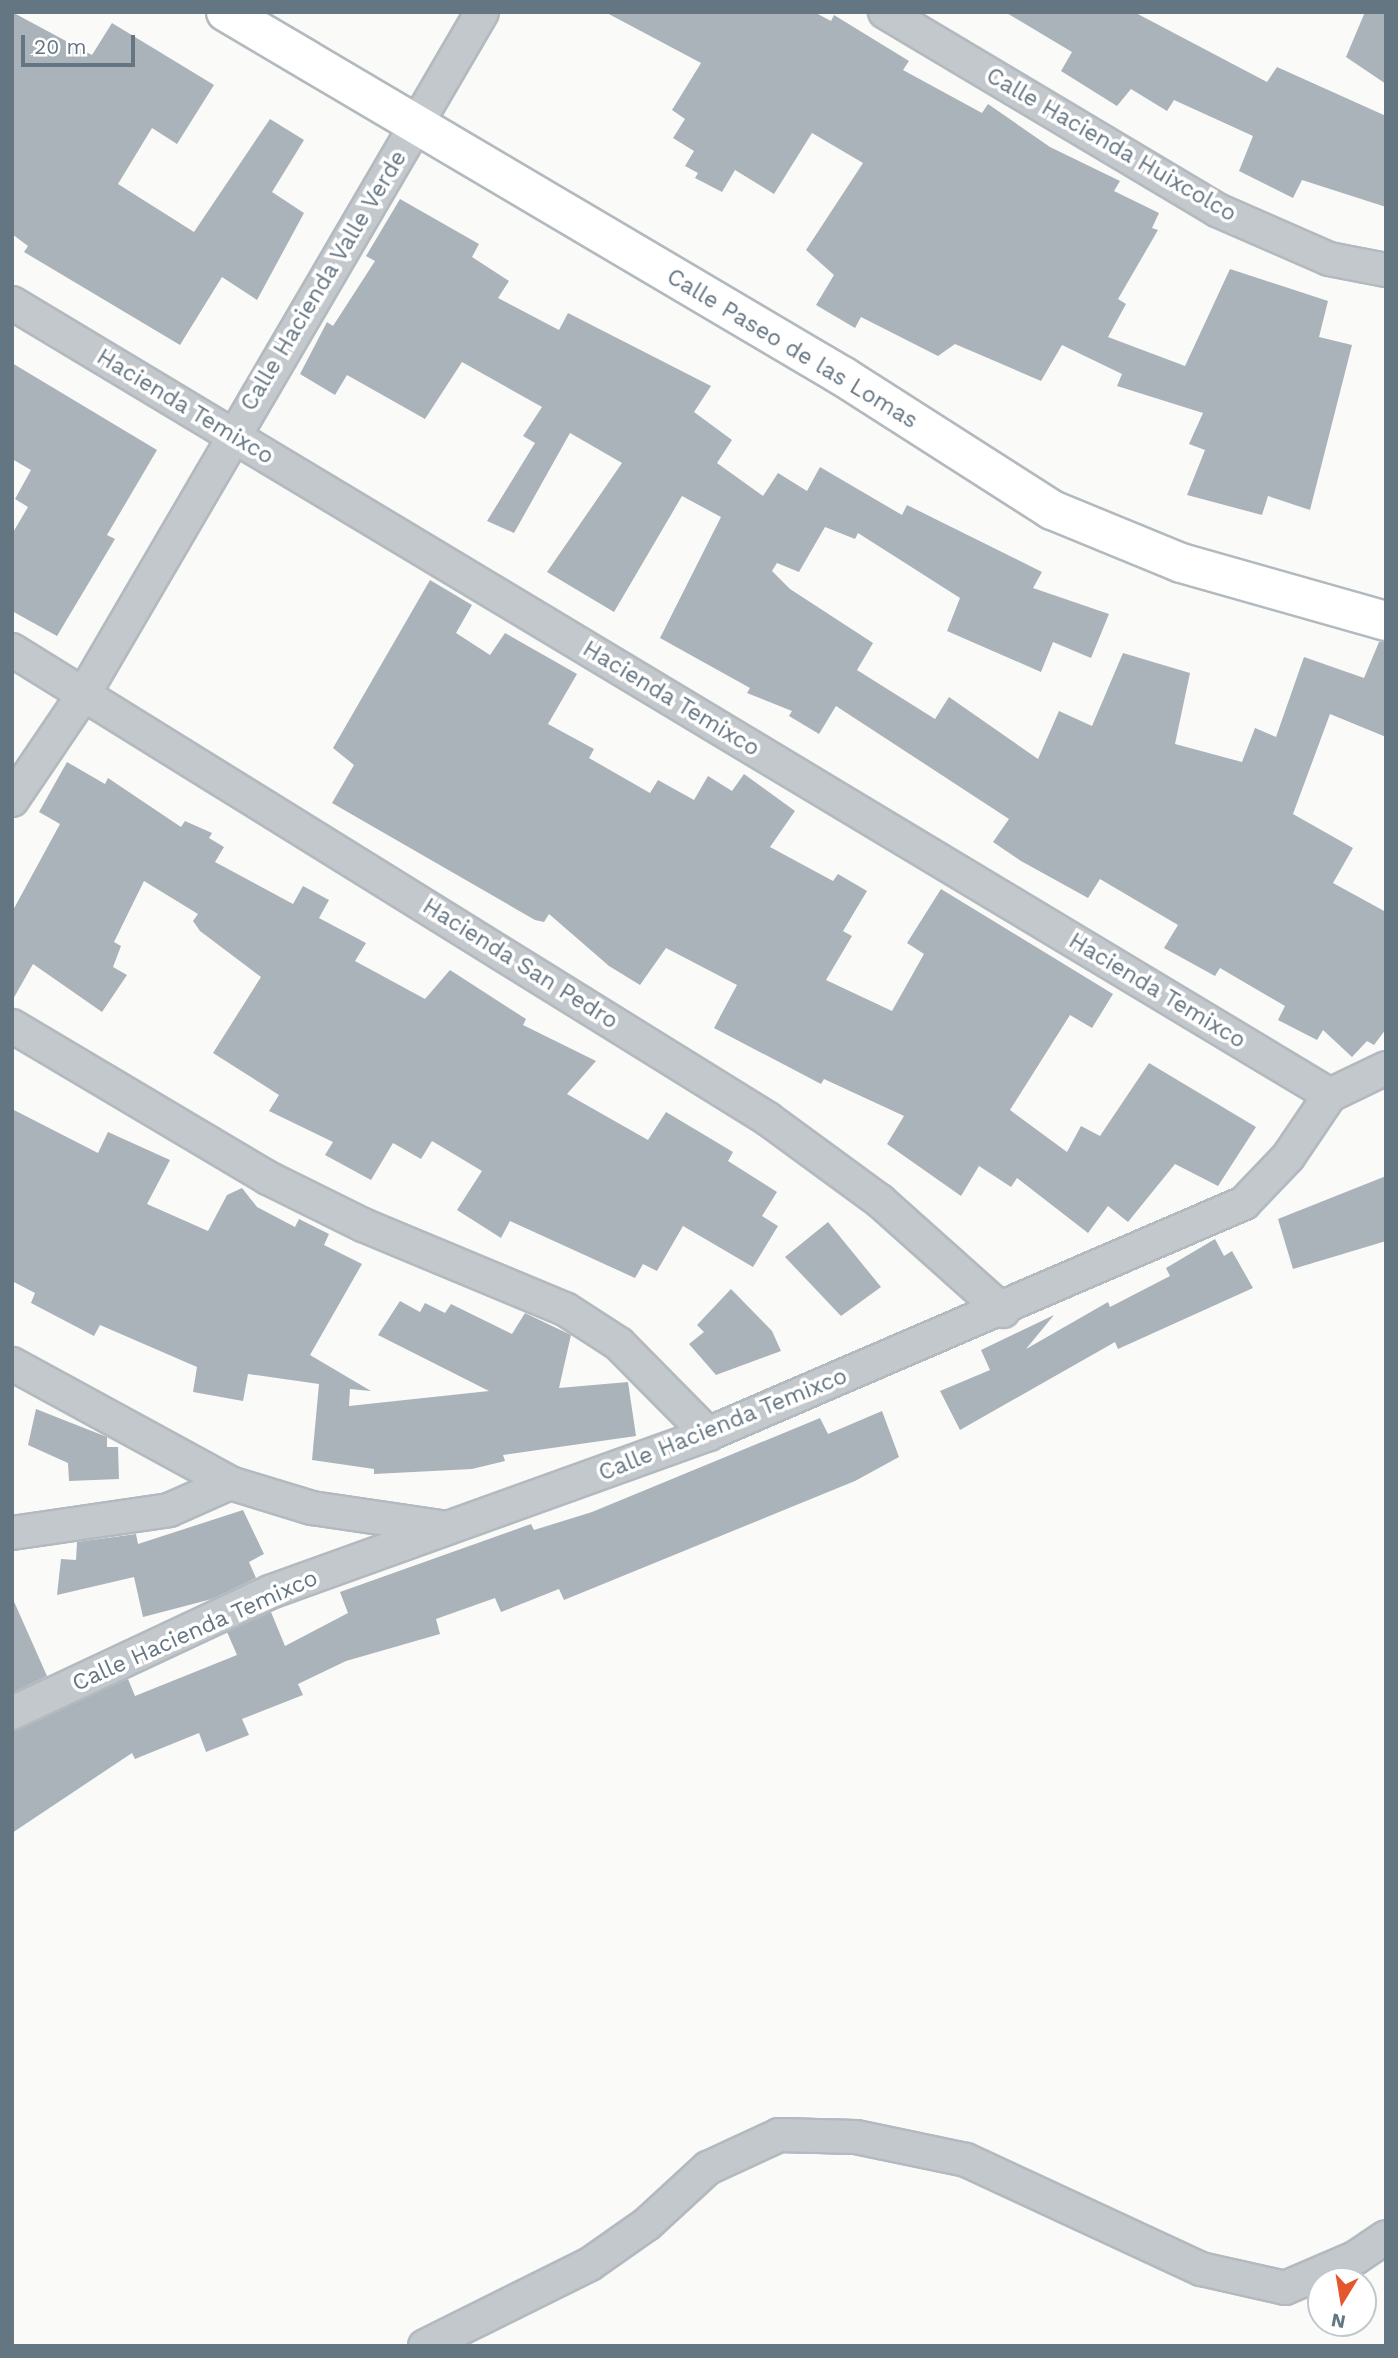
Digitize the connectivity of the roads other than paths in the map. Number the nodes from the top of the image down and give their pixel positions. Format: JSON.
{"nodes":[{"id":1,"x":226,"y":12,"type":"edge"},
{"id":2,"x":482,"y":12,"type":"edge"},
{"id":3,"x":885,"y":12,"type":"edge"},
{"id":4,"x":415,"y":130,"type":"junction"},
{"id":5,"x":1386,"y":270,"type":"edge"},
{"id":6,"x":12,"y":303,"type":"edge"},
{"id":7,"x":232,"y":435,"type":"junction"},
{"id":8,"x":1386,"y":621,"type":"edge"},
{"id":9,"x":12,"y":650,"type":"edge"},
{"id":10,"x":85,"y":692,"type":"junction"},
{"id":11,"x":12,"y":800,"type":"edge"},
{"id":12,"x":12,"y":1026,"type":"edge"},
{"id":13,"x":1386,"y":1068,"type":"edge"},
{"id":14,"x":1330,"y":1095,"type":"junction"},
{"id":15,"x":1003,"y":1311,"type":"junction"},
{"id":16,"x":12,"y":1364,"type":"edge"},
{"id":17,"x":708,"y":1434,"type":"junction"},
{"id":18,"x":230,"y":1483,"type":"junction"},
{"id":19,"x":452,"y":1528,"type":"junction"},
{"id":20,"x":12,"y":1532,"type":"edge"},
{"id":21,"x":12,"y":1713,"type":"edge"},
{"id":22,"x":1386,"y":2237,"type":"edge"},
{"id":23,"x":425,"y":2346,"type":"edge"}],
"edges":[{"from":1,"to":4,"type":"main road","name":"Calle Paseo de las Lomas"},
{"from":2,"to":4,"type":"street","name":"Calle Hacienda Valle Verde"},
{"from":3,"to":5,"type":"street","name":"Calle Hacienda Huixcolco"},
{"from":4,"to":7,"type":"street","name":"Calle Hacienda Valle Verde"},
{"from":4,"to":8,"type":"main road","name":"Calle Paseo de las Lomas"},
{"from":6,"to":7,"type":"street","name":"Hacienda Temixco"},
{"from":7,"to":10,"type":"street","name":"Calle Hacienda Valle Verde"},
{"from":7,"to":14,"type":"street","name":"Hacienda Temixco"},
{"from":9,"to":10,"type":"street","name":"Hacienda San Pedro"},
{"from":10,"to":11,"type":"street","name":"Calle Hacienda Valle Verde"},
{"from":10,"to":15,"type":"street","name":"Hacienda San Pedro"},
{"from":12,"to":17,"type":"street"},
{"from":13,"to":14,"type":"street"},
{"from":14,"to":15,"type":"street","name":"Calle Hacienda Temixco"},
{"from":15,"to":17,"type":"street","name":"Calle Hacienda Temixco"},
{"from":16,"to":18,"type":"street"},
{"from":17,"to":19,"type":"street","name":"Calle Hacienda Temixco"},
{"from":18,"to":19,"type":"street"},
{"from":18,"to":20,"type":"street"},
{"from":19,"to":21,"type":"street","name":"Calle Hacienda Temixco"},
{"from":22,"to":23,"type":"street"}]}
